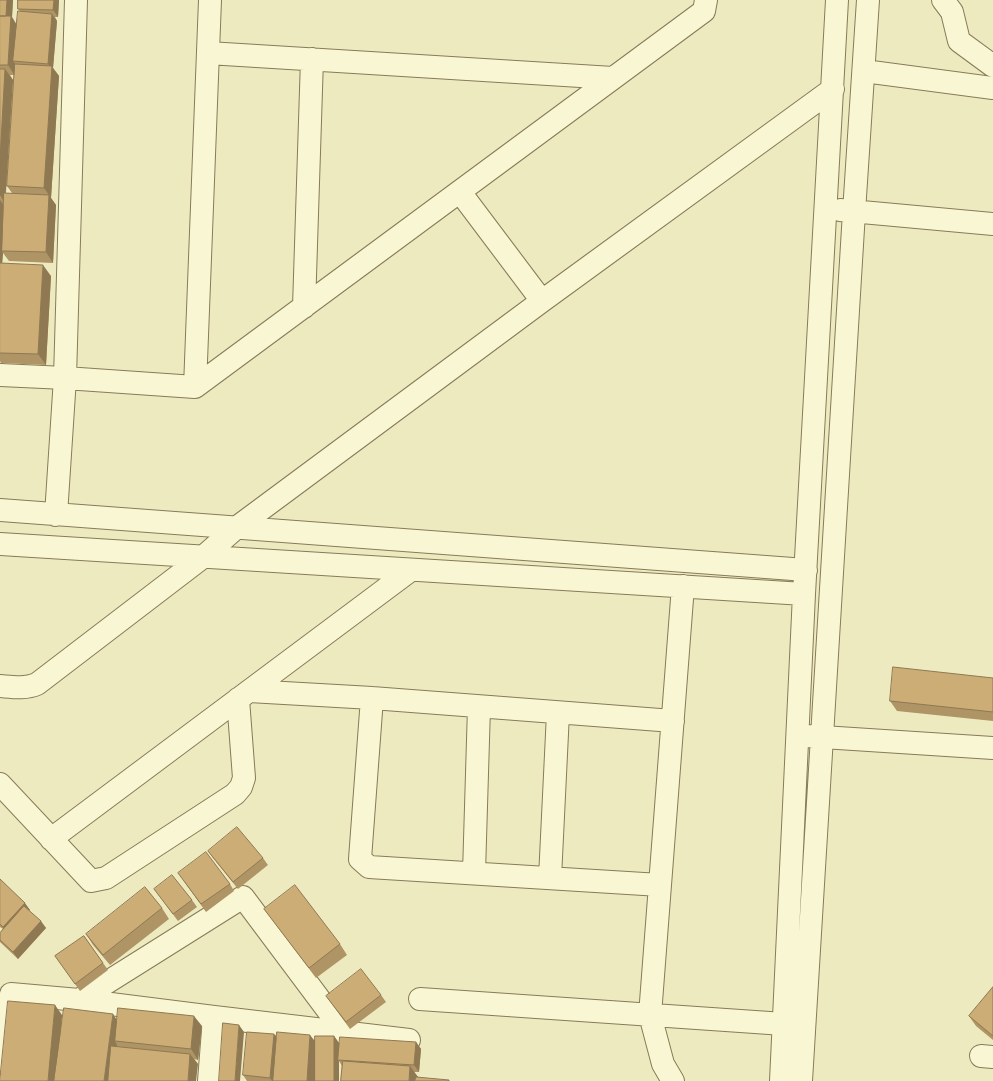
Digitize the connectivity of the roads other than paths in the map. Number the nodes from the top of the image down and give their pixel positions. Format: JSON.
{"nodes":[{"id":1,"x":76,"y":0,"type":"edge"},
{"id":2,"x":210,"y":0,"type":"edge"},
{"id":3,"x":706,"y":0,"type":"edge"},
{"id":4,"x":837,"y":0,"type":"edge"},
{"id":5,"x":868,"y":0,"type":"edge"},
{"id":6,"x":943,"y":0,"type":"edge"},
{"id":7,"x":208,"y":53,"type":"junction"},
{"id":8,"x":312,"y":60,"type":"junction"},
{"id":9,"x":993,"y":66,"type":"edge"},
{"id":10,"x":864,"y":71,"type":"junction"},
{"id":11,"x":613,"y":78,"type":"junction"},
{"id":12,"x":993,"y":88,"type":"edge"},
{"id":13,"x":833,"y":89,"type":"junction"},
{"id":14,"x":460,"y":192,"type":"junction"},
{"id":15,"x":827,"y":208,"type":"junction"},
{"id":16,"x":854,"y":212,"type":"junction"},
{"id":17,"x":993,"y":224,"type":"edge"},
{"id":18,"x":542,"y":301,"type":"junction"},
{"id":19,"x":304,"y":307,"type":"junction"},
{"id":20,"x":0,"y":375,"type":"edge"},
{"id":21,"x":65,"y":378,"type":"junction"},
{"id":22,"x":195,"y":387,"type":"junction"},
{"id":23,"x":0,"y":510,"type":"edge"},
{"id":24,"x":56,"y":514,"type":"junction"},
{"id":25,"x":236,"y":528,"type":"junction"},
{"id":26,"x":0,"y":544,"type":"edge"},
{"id":27,"x":203,"y":557,"type":"junction"},
{"id":28,"x":411,"y":570,"type":"junction"},
{"id":29,"x":806,"y":570,"type":"junction"},
{"id":30,"x":683,"y":586,"type":"junction"},
{"id":31,"x":804,"y":594,"type":"junction"},
{"id":32,"x":0,"y":686,"type":"edge"},
{"id":33,"x":243,"y":695,"type":"junction"},
{"id":34,"x":372,"y":698,"type":"junction"},
{"id":35,"x":479,"y":706,"type":"junction"},
{"id":36,"x":558,"y":713,"type":"junction"},
{"id":37,"x":673,"y":721,"type":"junction"},
{"id":38,"x":798,"y":735,"type":"junction"},
{"id":39,"x":822,"y":736,"type":"junction"},
{"id":40,"x":993,"y":748,"type":"edge"},
{"id":41,"x":0,"y":784,"type":"edge"},
{"id":42,"x":51,"y":839,"type":"junction"},
{"id":43,"x":474,"y":873,"type":"junction"},
{"id":44,"x":550,"y":878,"type":"junction"},
{"id":45,"x":660,"y":885,"type":"junction"},
{"id":46,"x":420,"y":999,"type":"dead end"},
{"id":47,"x":79,"y":1000,"type":"junction"},
{"id":48,"x":650,"y":1015,"type":"junction"},
{"id":49,"x":214,"y":1017,"type":"junction"},
{"id":50,"x":784,"y":1024,"type":"junction"},
{"id":51,"x":344,"y":1032,"type":"junction"},
{"id":52,"x":409,"y":1040,"type":"edge"},
{"id":53,"x":0,"y":1063,"type":"edge"},
{"id":54,"x":209,"y":1081,"type":"edge"},
{"id":55,"x":673,"y":1081,"type":"edge"},
{"id":56,"x":781,"y":1081,"type":"edge"},
{"id":57,"x":800,"y":1081,"type":"edge"}],
"edges":[{"from":1,"to":21,"type":"street"},
{"from":2,"to":7,"type":"street"},
{"from":3,"to":11,"type":"street"},
{"from":4,"to":13,"type":"street"},
{"from":5,"to":10,"type":"street"},
{"from":6,"to":9,"type":"street"},
{"from":7,"to":8,"type":"street"},
{"from":7,"to":22,"type":"street"},
{"from":8,"to":11,"type":"street"},
{"from":8,"to":19,"type":"street"},
{"from":10,"to":12,"type":"street"},
{"from":10,"to":16,"type":"street"},
{"from":11,"to":14,"type":"street"},
{"from":13,"to":15,"type":"street"},
{"from":13,"to":18,"type":"street"},
{"from":14,"to":18,"type":"street"},
{"from":14,"to":19,"type":"street"},
{"from":15,"to":16,"type":"street"},
{"from":15,"to":29,"type":"street"},
{"from":16,"to":17,"type":"street"},
{"from":16,"to":39,"type":"street"},
{"from":18,"to":25,"type":"street"},
{"from":19,"to":22,"type":"street"},
{"from":20,"to":21,"type":"street"},
{"from":21,"to":22,"type":"street"},
{"from":21,"to":24,"type":"street"},
{"from":23,"to":24,"type":"street"},
{"from":24,"to":25,"type":"street"},
{"from":25,"to":27,"type":"street"},
{"from":25,"to":29,"type":"street"},
{"from":26,"to":27,"type":"street"},
{"from":27,"to":28,"type":"street"},
{"from":27,"to":32,"type":"street"},
{"from":28,"to":30,"type":"street"},
{"from":28,"to":33,"type":"street"},
{"from":29,"to":31,"type":"street"},
{"from":30,"to":31,"type":"street"},
{"from":30,"to":37,"type":"street"},
{"from":31,"to":38,"type":"street"},
{"from":33,"to":34,"type":"street"},
{"from":33,"to":42,"type":"street"},
{"from":33,"to":42,"type":"street"},
{"from":34,"to":35,"type":"street"},
{"from":34,"to":43,"type":"street"},
{"from":35,"to":36,"type":"street"},
{"from":35,"to":43,"type":"street"},
{"from":36,"to":37,"type":"street"},
{"from":36,"to":44,"type":"street"},
{"from":37,"to":45,"type":"street"},
{"from":38,"to":39,"type":"street"},
{"from":38,"to":50,"type":"street"},
{"from":39,"to":40,"type":"street"},
{"from":39,"to":57,"type":"street"},
{"from":41,"to":42,"type":"street"},
{"from":43,"to":44,"type":"street"},
{"from":44,"to":45,"type":"street"},
{"from":45,"to":48,"type":"street"},
{"from":46,"to":48,"type":"street"},
{"from":47,"to":49,"type":"street"},
{"from":47,"to":51,"type":"street"},
{"from":47,"to":53,"type":"street"},
{"from":48,"to":50,"type":"street"},
{"from":48,"to":55,"type":"street"},
{"from":49,"to":51,"type":"street"},
{"from":49,"to":54,"type":"street"},
{"from":50,"to":56,"type":"street"},
{"from":51,"to":52,"type":"street"}]}
